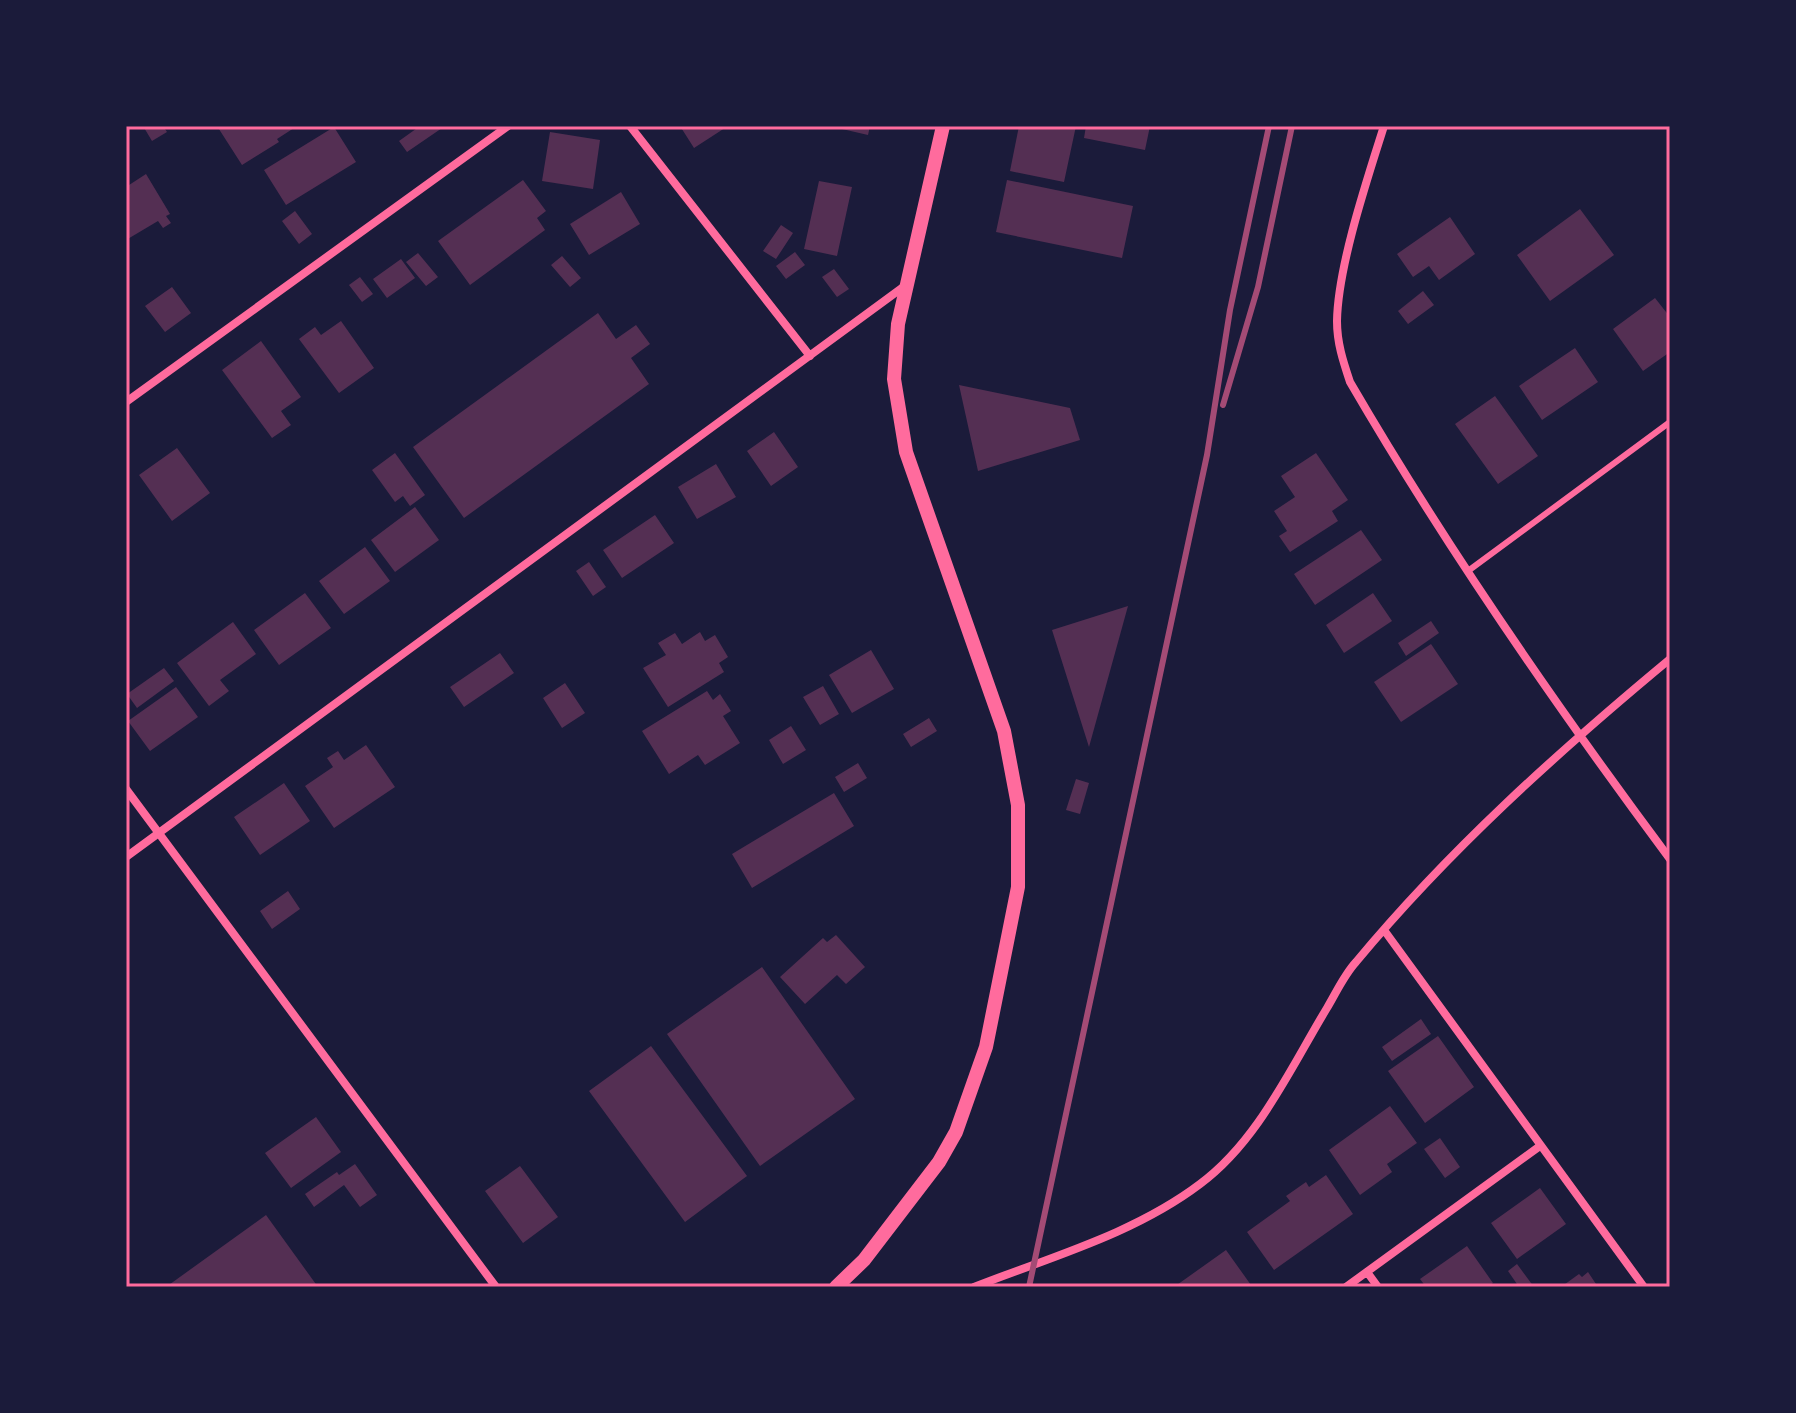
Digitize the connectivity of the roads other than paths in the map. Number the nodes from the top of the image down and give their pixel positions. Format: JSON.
{"nodes":[{"id":1,"x":508,"y":126,"type":"edge"},
{"id":2,"x":630,"y":126,"type":"edge"},
{"id":3,"x":943,"y":126,"type":"edge"},
{"id":4,"x":1384,"y":126,"type":"edge"},
{"id":5,"x":907,"y":284,"type":"junction"},
{"id":6,"x":810,"y":356,"type":"junction"},
{"id":7,"x":126,"y":402,"type":"edge"},
{"id":8,"x":1670,"y":422,"type":"edge"},
{"id":9,"x":1468,"y":571,"type":"junction"},
{"id":10,"x":1670,"y":659,"type":"edge"},
{"id":11,"x":1578,"y":735,"type":"junction"},
{"id":12,"x":126,"y":789,"type":"edge"},
{"id":13,"x":160,"y":833,"type":"junction"},
{"id":14,"x":126,"y":857,"type":"edge"},
{"id":15,"x":1670,"y":859,"type":"edge"},
{"id":16,"x":1384,"y":930,"type":"junction"},
{"id":17,"x":1540,"y":1146,"type":"junction"},
{"id":18,"x":1367,"y":1272,"type":"junction"},
{"id":19,"x":496,"y":1287,"type":"edge"},
{"id":20,"x":836,"y":1287,"type":"edge"},
{"id":21,"x":974,"y":1287,"type":"edge"},
{"id":22,"x":1346,"y":1287,"type":"edge"},
{"id":23,"x":1378,"y":1287,"type":"edge"},
{"id":24,"x":1644,"y":1287,"type":"edge"}],
"edges":[{"from":1,"to":7,"type":"street"},
{"from":2,"to":6,"type":"street"},
{"from":3,"to":5,"type":"street"},
{"from":4,"to":9,"type":"street"},
{"from":5,"to":6,"type":"street"},
{"from":5,"to":20,"type":"street"},
{"from":6,"to":13,"type":"street"},
{"from":8,"to":9,"type":"lane"},
{"from":9,"to":11,"type":"street"},
{"from":10,"to":11,"type":"street"},
{"from":11,"to":15,"type":"street"},
{"from":11,"to":16,"type":"street"},
{"from":12,"to":13,"type":"street"},
{"from":13,"to":14,"type":"street"},
{"from":13,"to":19,"type":"street"},
{"from":16,"to":17,"type":"street"},
{"from":16,"to":21,"type":"street"},
{"from":17,"to":18,"type":"street"},
{"from":17,"to":24,"type":"street"},
{"from":18,"to":22,"type":"street"},
{"from":18,"to":23,"type":"street"}]}
